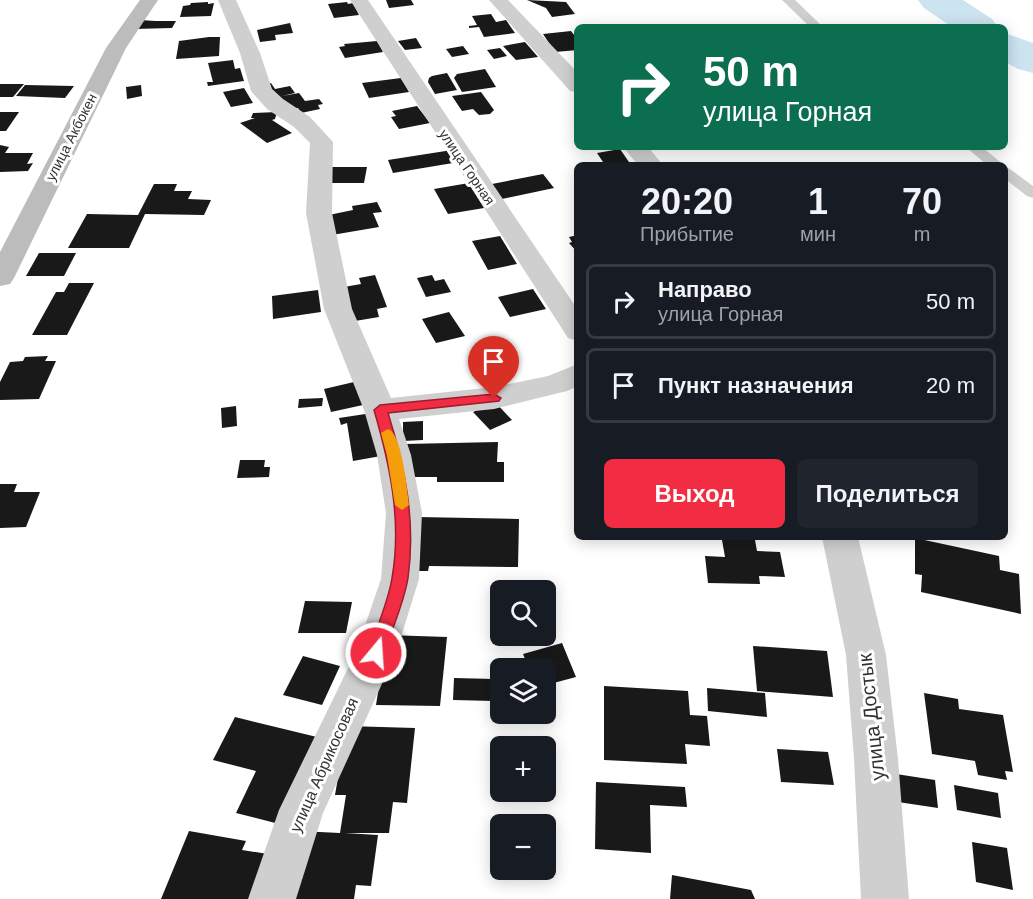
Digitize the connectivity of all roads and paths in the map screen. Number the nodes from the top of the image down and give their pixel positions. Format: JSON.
{"nodes":[{"id":1,"x":228,"y":0,"type":"edge"},
{"id":2,"x":359,"y":0,"type":"edge"},
{"id":3,"x":498,"y":0,"type":"edge"},
{"id":4,"x":788,"y":0,"type":"edge"},
{"id":5,"x":145,"y":1,"type":"edge"},
{"id":6,"x":814,"y":24,"type":"edge"},
{"id":7,"x":574,"y":82,"type":"edge"},
{"id":8,"x":638,"y":150,"type":"edge"},
{"id":9,"x":977,"y":150,"type":"edge"},
{"id":10,"x":648,"y":162,"type":"edge"},
{"id":11,"x":992,"y":162,"type":"edge"},
{"id":12,"x":1008,"y":174,"type":"edge"},
{"id":13,"x":1033,"y":194,"type":"edge"},
{"id":14,"x":0,"y":278,"type":"edge"},
{"id":15,"x":574,"y":326,"type":"edge"},
{"id":16,"x":574,"y":376,"type":"edge"},
{"id":17,"x":380,"y":410,"type":"junction"},
{"id":18,"x":841,"y":540,"type":"edge"},
{"id":19,"x":272,"y":899,"type":"edge"},
{"id":20,"x":885,"y":899,"type":"edge"}],
"edges":[{"from":1,"to":17,"type":"street","name":"улица Абрикосовая"},
{"from":2,"to":15,"type":"street","name":"улица Горная"},
{"from":3,"to":7,"type":"street"},
{"from":4,"to":6,"type":"lane"},
{"from":5,"to":14,"type":"street","name":"улица Акбокен"},
{"from":8,"to":10,"type":"street"},
{"from":9,"to":11,"type":"lane"},
{"from":12,"to":13,"type":"lane"},
{"from":16,"to":17,"type":"street"},
{"from":17,"to":19,"type":"street","name":"улица Абрикосовая"},
{"from":18,"to":20,"type":"street","name":"улица Достык"}]}
